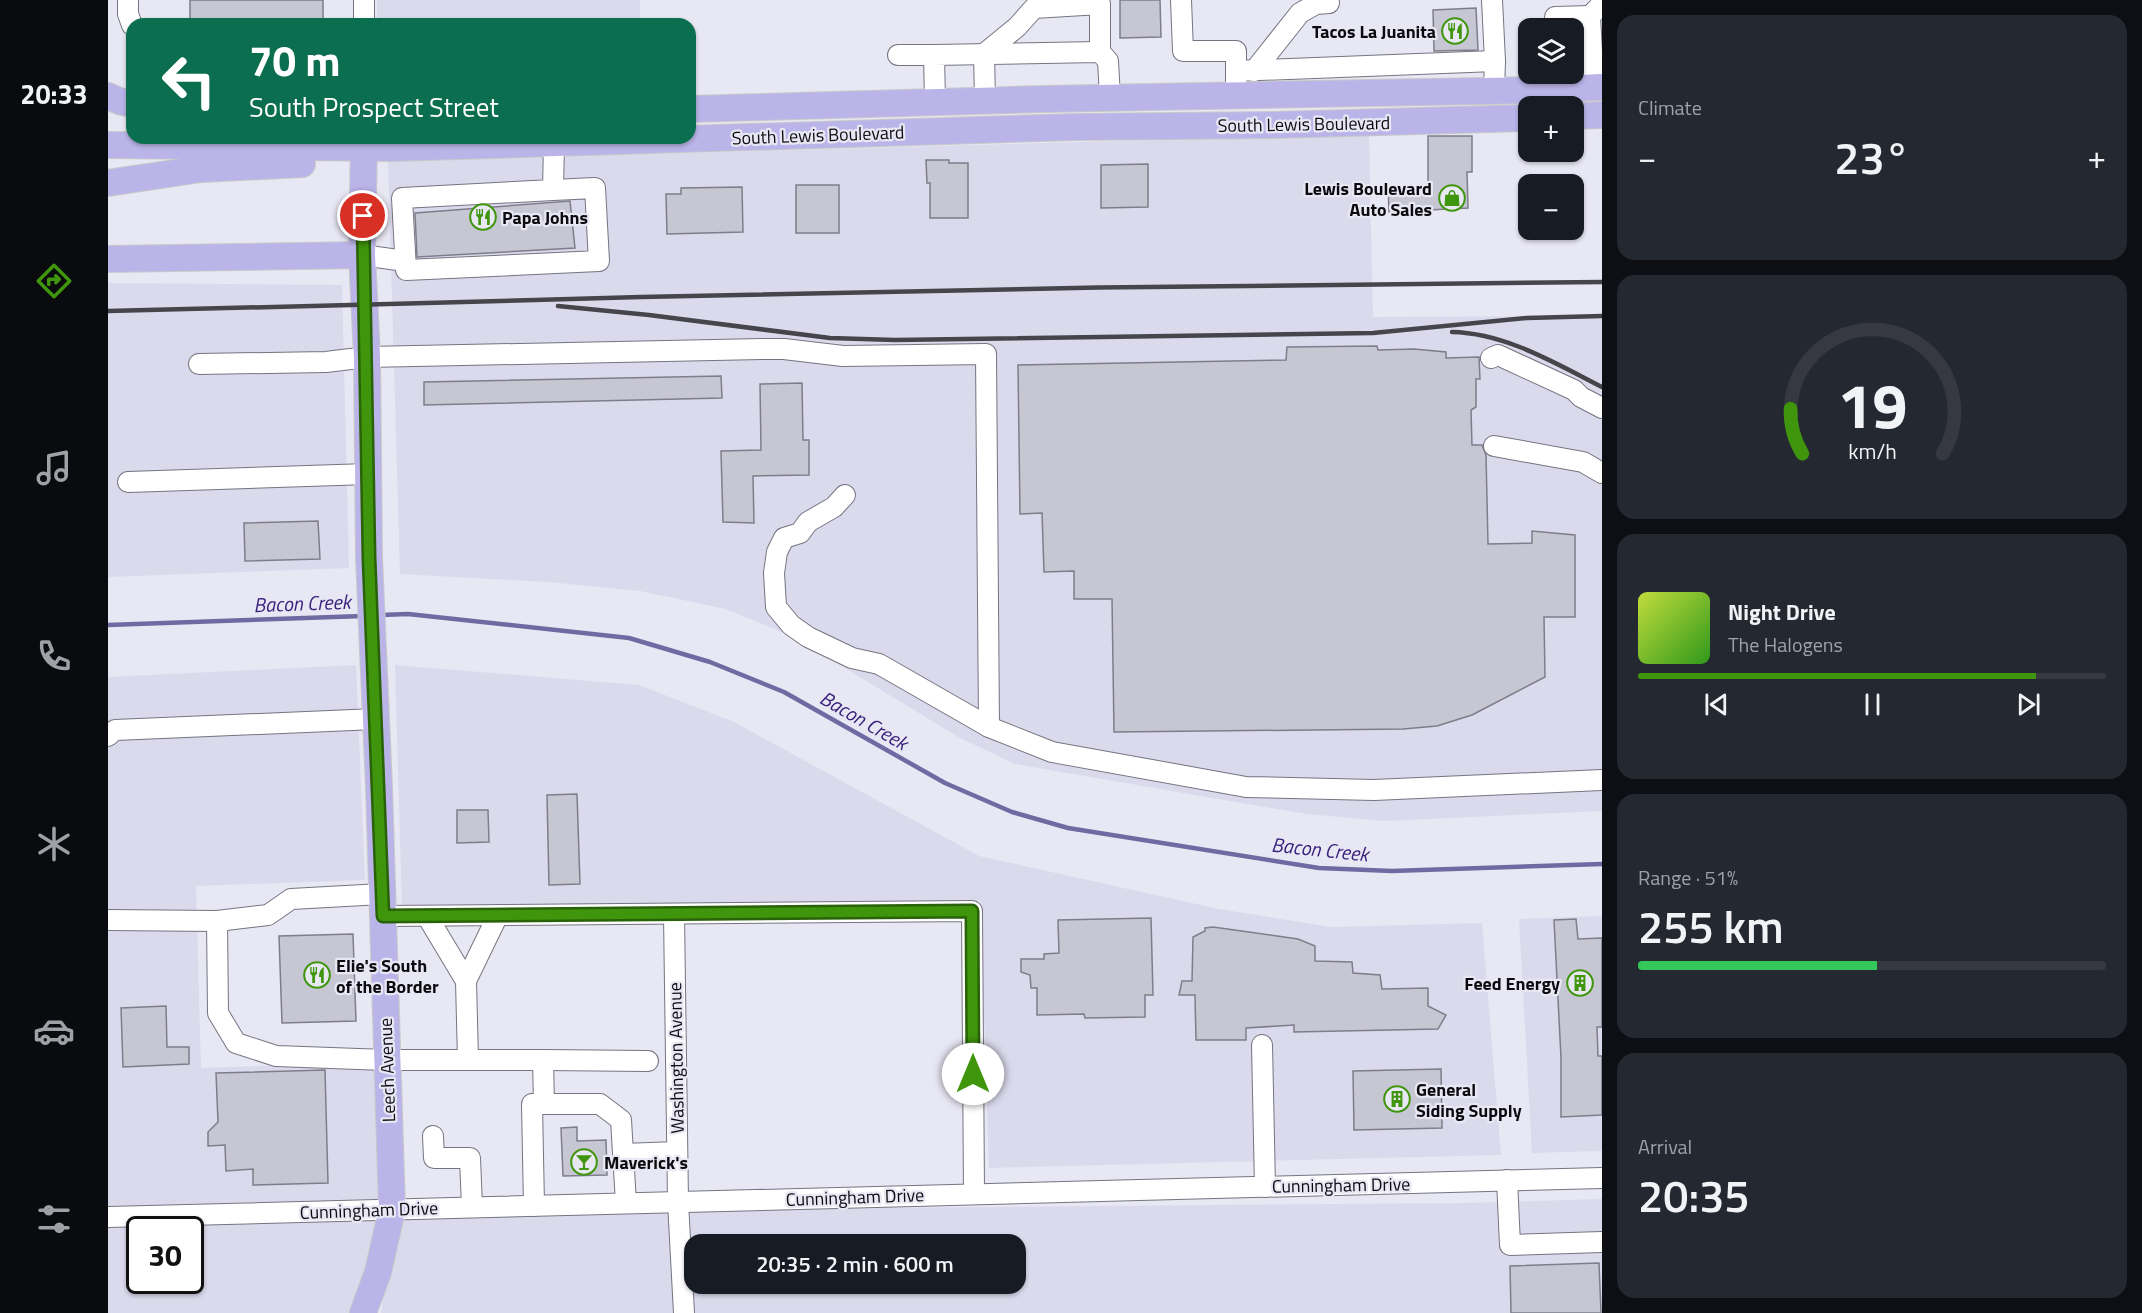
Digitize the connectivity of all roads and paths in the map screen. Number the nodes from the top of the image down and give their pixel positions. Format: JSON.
{"nodes":[{"id":1,"x":128,"y":0,"type":"edge"},
{"id":2,"x":364,"y":0,"type":"edge"},
{"id":3,"x":1181,"y":0,"type":"edge"},
{"id":4,"x":1492,"y":0,"type":"edge"},
{"id":5,"x":1100,"y":2,"type":"edge"},
{"id":6,"x":1329,"y":3,"type":"dead end"},
{"id":7,"x":1595,"y":8,"type":"edge"},
{"id":8,"x":1552,"y":15,"type":"edge"},
{"id":9,"x":130,"y":18,"type":"edge"},
{"id":10,"x":364,"y":18,"type":"edge"},
{"id":11,"x":1100,"y":52,"type":"junction"},
{"id":12,"x":984,"y":54,"type":"junction"},
{"id":13,"x":898,"y":55,"type":"dead end"},
{"id":14,"x":934,"y":55,"type":"junction"},
{"id":15,"x":1495,"y":61,"type":"junction"},
{"id":16,"x":1435,"y":63,"type":"junction"},
{"id":17,"x":1242,"y":79,"type":"junction"},
{"id":18,"x":1537,"y":84,"type":"edge"},
{"id":19,"x":1578,"y":84,"type":"edge"},
{"id":20,"x":1598,"y":87,"type":"edge"},
{"id":21,"x":1494,"y":90,"type":"junction"},
{"id":22,"x":1434,"y":92,"type":"junction"},
{"id":23,"x":108,"y":96,"type":"edge"},
{"id":24,"x":1110,"y":97,"type":"junction"},
{"id":25,"x":985,"y":100,"type":"junction"},
{"id":26,"x":935,"y":102,"type":"junction"},
{"id":27,"x":126,"y":103,"type":"edge"},
{"id":28,"x":696,"y":109,"type":"edge"},
{"id":29,"x":108,"y":113,"type":"edge"},
{"id":30,"x":126,"y":113,"type":"edge"},
{"id":31,"x":1602,"y":115,"type":"edge"},
{"id":32,"x":1584,"y":116,"type":"edge"},
{"id":33,"x":1518,"y":117,"type":"edge"},
{"id":34,"x":696,"y":139,"type":"edge"},
{"id":35,"x":236,"y":144,"type":"edge"},
{"id":36,"x":362,"y":144,"type":"edge"},
{"id":37,"x":364,"y":144,"type":"edge"},
{"id":38,"x":554,"y":144,"type":"edge"},
{"id":39,"x":108,"y":145,"type":"edge"},
{"id":40,"x":108,"y":183,"type":"edge"},
{"id":41,"x":553,"y":190,"type":"junction"},
{"id":42,"x":362,"y":255,"type":"junction"},
{"id":43,"x":108,"y":259,"type":"edge"},
{"id":44,"x":405,"y":261,"type":"junction"},
{"id":45,"x":366,"y":357,"type":"junction"},
{"id":46,"x":1491,"y":358,"type":"dead end"},
{"id":47,"x":199,"y":364,"type":"dead end"},
{"id":48,"x":1602,"y":408,"type":"edge"},
{"id":49,"x":1494,"y":446,"type":"dead end"},
{"id":50,"x":1602,"y":473,"type":"edge"},
{"id":51,"x":368,"y":474,"type":"junction"},
{"id":52,"x":128,"y":482,"type":"dead end"},
{"id":53,"x":845,"y":495,"type":"dead end"},
{"id":54,"x":376,"y":719,"type":"junction"},
{"id":55,"x":989,"y":727,"type":"junction"},
{"id":56,"x":108,"y":736,"type":"edge"},
{"id":57,"x":1602,"y":780,"type":"edge"},
{"id":58,"x":383,"y":905,"type":"junction"},
{"id":59,"x":674,"y":914,"type":"junction"},
{"id":60,"x":498,"y":915,"type":"junction"},
{"id":61,"x":427,"y":916,"type":"junction"},
{"id":62,"x":108,"y":920,"type":"edge"},
{"id":63,"x":217,"y":921,"type":"junction"},
{"id":64,"x":466,"y":981,"type":"junction"},
{"id":65,"x":1262,"y":1045,"type":"dead end"},
{"id":66,"x":386,"y":1060,"type":"junction"},
{"id":67,"x":468,"y":1060,"type":"junction"},
{"id":68,"x":543,"y":1060,"type":"junction"},
{"id":69,"x":648,"y":1061,"type":"dead end"},
{"id":70,"x":544,"y":1104,"type":"junction"},
{"id":71,"x":433,"y":1136,"type":"dead end"},
{"id":72,"x":677,"y":1152,"type":"junction"},
{"id":73,"x":623,"y":1154,"type":"junction"},
{"id":74,"x":1602,"y":1178,"type":"edge"},
{"id":75,"x":1507,"y":1180,"type":"junction"},
{"id":76,"x":1265,"y":1187,"type":"junction"},
{"id":77,"x":974,"y":1194,"type":"junction"},
{"id":78,"x":678,"y":1202,"type":"junction"},
{"id":79,"x":626,"y":1203,"type":"junction"},
{"id":80,"x":534,"y":1206,"type":"junction"},
{"id":81,"x":472,"y":1207,"type":"junction"},
{"id":82,"x":392,"y":1210,"type":"junction"},
{"id":83,"x":108,"y":1217,"type":"edge"},
{"id":84,"x":1602,"y":1242,"type":"edge"},
{"id":85,"x":363,"y":1313,"type":"edge"},
{"id":86,"x":684,"y":1313,"type":"edge"}],
"edges":[{"from":1,"to":9,"type":"street"},
{"from":2,"to":10,"type":"street"},
{"from":3,"to":17,"type":"street"},
{"from":4,"to":15,"type":"street"},
{"from":5,"to":11,"type":"street"},
{"from":5,"to":12,"type":"street"},
{"from":6,"to":17,"type":"street"},
{"from":7,"to":8,"type":"street"},
{"from":7,"to":20,"type":"street"},
{"from":11,"to":12,"type":"street"},
{"from":11,"to":24,"type":"street"},
{"from":12,"to":14,"type":"street"},
{"from":12,"to":25,"type":"street"},
{"from":13,"to":14,"type":"street"},
{"from":14,"to":26,"type":"street"},
{"from":15,"to":16,"type":"street"},
{"from":15,"to":21,"type":"street"},
{"from":16,"to":17,"type":"street"},
{"from":16,"to":22,"type":"street"},
{"from":17,"to":22,"type":"main road","name":"South Lewis Boulevard"},
{"from":17,"to":24,"type":"main road","name":"South Lewis Boulevard"},
{"from":18,"to":21,"type":"main road","name":"South Lewis Boulevard"},
{"from":19,"to":20,"type":"main road","name":"South Lewis Boulevard"},
{"from":21,"to":22,"type":"main road","name":"South Lewis Boulevard"},
{"from":23,"to":27,"type":"main road"},
{"from":24,"to":25,"type":"main road","name":"South Lewis Boulevard"},
{"from":25,"to":26,"type":"main road","name":"South Lewis Boulevard"},
{"from":26,"to":28,"type":"main road","name":"South Lewis Boulevard"},
{"from":29,"to":30,"type":"main road"},
{"from":31,"to":32,"type":"main road"},
{"from":33,"to":34,"type":"main road","name":"South Lewis Boulevard"},
{"from":35,"to":39,"type":"main road","name":"South Lewis Boulevard"},
{"from":36,"to":40,"type":"main road"},
{"from":37,"to":42,"type":"main road","name":"Leech Avenue"},
{"from":38,"to":41,"type":"street"},
{"from":41,"to":44,"type":"street"},
{"from":41,"to":44,"type":"street"},
{"from":42,"to":43,"type":"main road"},
{"from":42,"to":44,"type":"street"},
{"from":42,"to":45,"type":"main road","name":"Leech Avenue"},
{"from":45,"to":47,"type":"street"},
{"from":45,"to":51,"type":"main road","name":"Leech Avenue"},
{"from":45,"to":55,"type":"street"},
{"from":46,"to":48,"type":"street"},
{"from":49,"to":50,"type":"street"},
{"from":51,"to":52,"type":"street"},
{"from":51,"to":54,"type":"main road","name":"Leech Avenue"},
{"from":53,"to":55,"type":"street"},
{"from":54,"to":56,"type":"street"},
{"from":54,"to":58,"type":"main road","name":"Leech Avenue"},
{"from":55,"to":57,"type":"street"},
{"from":58,"to":61,"type":"street"},
{"from":58,"to":63,"type":"street"},
{"from":58,"to":66,"type":"main road","name":"Leech Avenue"},
{"from":59,"to":60,"type":"street"},
{"from":59,"to":72,"type":"street","name":"Washington Avenue"},
{"from":59,"to":77,"type":"street"},
{"from":60,"to":61,"type":"street"},
{"from":60,"to":64,"type":"street"},
{"from":61,"to":64,"type":"street"},
{"from":62,"to":63,"type":"street"},
{"from":63,"to":66,"type":"street"},
{"from":64,"to":67,"type":"street"},
{"from":65,"to":76,"type":"street"},
{"from":66,"to":67,"type":"street"},
{"from":66,"to":82,"type":"main road","name":"Leech Avenue"},
{"from":67,"to":68,"type":"street"},
{"from":68,"to":69,"type":"street"},
{"from":68,"to":70,"type":"street"},
{"from":70,"to":73,"type":"street"},
{"from":70,"to":80,"type":"street"},
{"from":71,"to":81,"type":"street"},
{"from":72,"to":73,"type":"street"},
{"from":72,"to":78,"type":"street","name":"Washington Avenue"},
{"from":73,"to":79,"type":"street"},
{"from":74,"to":75,"type":"street","name":"Cunningham Drive"},
{"from":75,"to":76,"type":"street","name":"Cunningham Drive"},
{"from":75,"to":84,"type":"street"},
{"from":76,"to":77,"type":"street","name":"Cunningham Drive"},
{"from":77,"to":78,"type":"street","name":"Cunningham Drive"},
{"from":78,"to":79,"type":"street","name":"Cunningham Drive"},
{"from":78,"to":86,"type":"street","name":"Washington Avenue"},
{"from":79,"to":80,"type":"street","name":"Cunningham Drive"},
{"from":80,"to":81,"type":"street","name":"Cunningham Drive"},
{"from":81,"to":82,"type":"street","name":"Cunningham Drive"},
{"from":82,"to":83,"type":"street","name":"Cunningham Drive"},
{"from":82,"to":85,"type":"main road","name":"Leech Avenue"}]}
